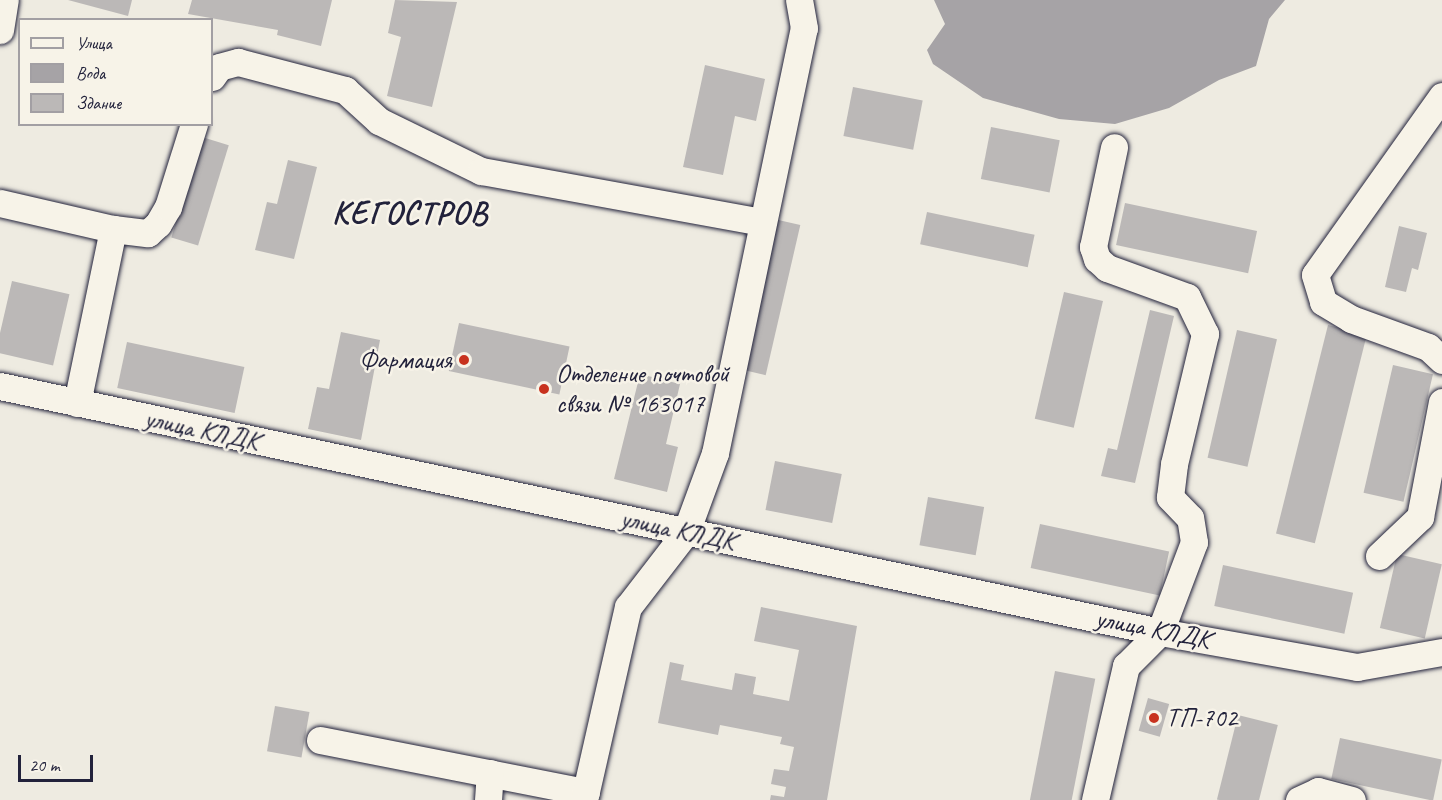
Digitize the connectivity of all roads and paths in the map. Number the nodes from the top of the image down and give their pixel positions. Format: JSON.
{"nodes":[{"id":1,"x":5,"y":0,"type":"edge"},
{"id":2,"x":799,"y":0,"type":"edge"},
{"id":3,"x":0,"y":30,"type":"edge"},
{"id":4,"x":213,"y":76,"type":"edge"},
{"id":5,"x":1442,"y":96,"type":"edge"},
{"id":6,"x":193,"y":126,"type":"edge"},
{"id":7,"x":1114,"y":147,"type":"dead end"},
{"id":8,"x":0,"y":203,"type":"edge"},
{"id":9,"x":762,"y":222,"type":"junction"},
{"id":10,"x":113,"y":229,"type":"junction"},
{"id":11,"x":1442,"y":360,"type":"edge"},
{"id":12,"x":0,"y":386,"type":"edge"},
{"id":13,"x":1442,"y":402,"type":"edge"},
{"id":14,"x":77,"y":403,"type":"junction"},
{"id":15,"x":686,"y":531,"type":"junction"},
{"id":16,"x":1379,"y":556,"type":"dead end"},
{"id":17,"x":1160,"y":632,"type":"junction"},
{"id":18,"x":1442,"y":652,"type":"edge"},
{"id":19,"x":320,"y":740,"type":"dead end"},
{"id":20,"x":490,"y":773,"type":"junction"},
{"id":21,"x":585,"y":796,"type":"edge"},
{"id":22,"x":488,"y":800,"type":"edge"},
{"id":23,"x":1095,"y":800,"type":"edge"},
{"id":24,"x":1299,"y":800,"type":"edge"},
{"id":25,"x":1352,"y":800,"type":"edge"}],
"edges":[{"from":1,"to":3,"type":"street"},
{"from":2,"to":9,"type":"street"},
{"from":4,"to":9,"type":"street"},
{"from":5,"to":11,"type":"street"},
{"from":6,"to":10,"type":"street"},
{"from":7,"to":17,"type":"street"},
{"from":8,"to":10,"type":"street"},
{"from":9,"to":15,"type":"street"},
{"from":10,"to":14,"type":"street"},
{"from":12,"to":14,"type":"street","name":"улица КЛДК"},
{"from":13,"to":16,"type":"street"},
{"from":14,"to":15,"type":"street","name":"улица КЛДК"},
{"from":15,"to":17,"type":"street","name":"улица КЛДК"},
{"from":15,"to":21,"type":"street"},
{"from":17,"to":18,"type":"street","name":"улица КЛДК"},
{"from":17,"to":23,"type":"street"},
{"from":19,"to":20,"type":"street"},
{"from":20,"to":21,"type":"street"},
{"from":20,"to":22,"type":"street"},
{"from":24,"to":25,"type":"street"}]}
